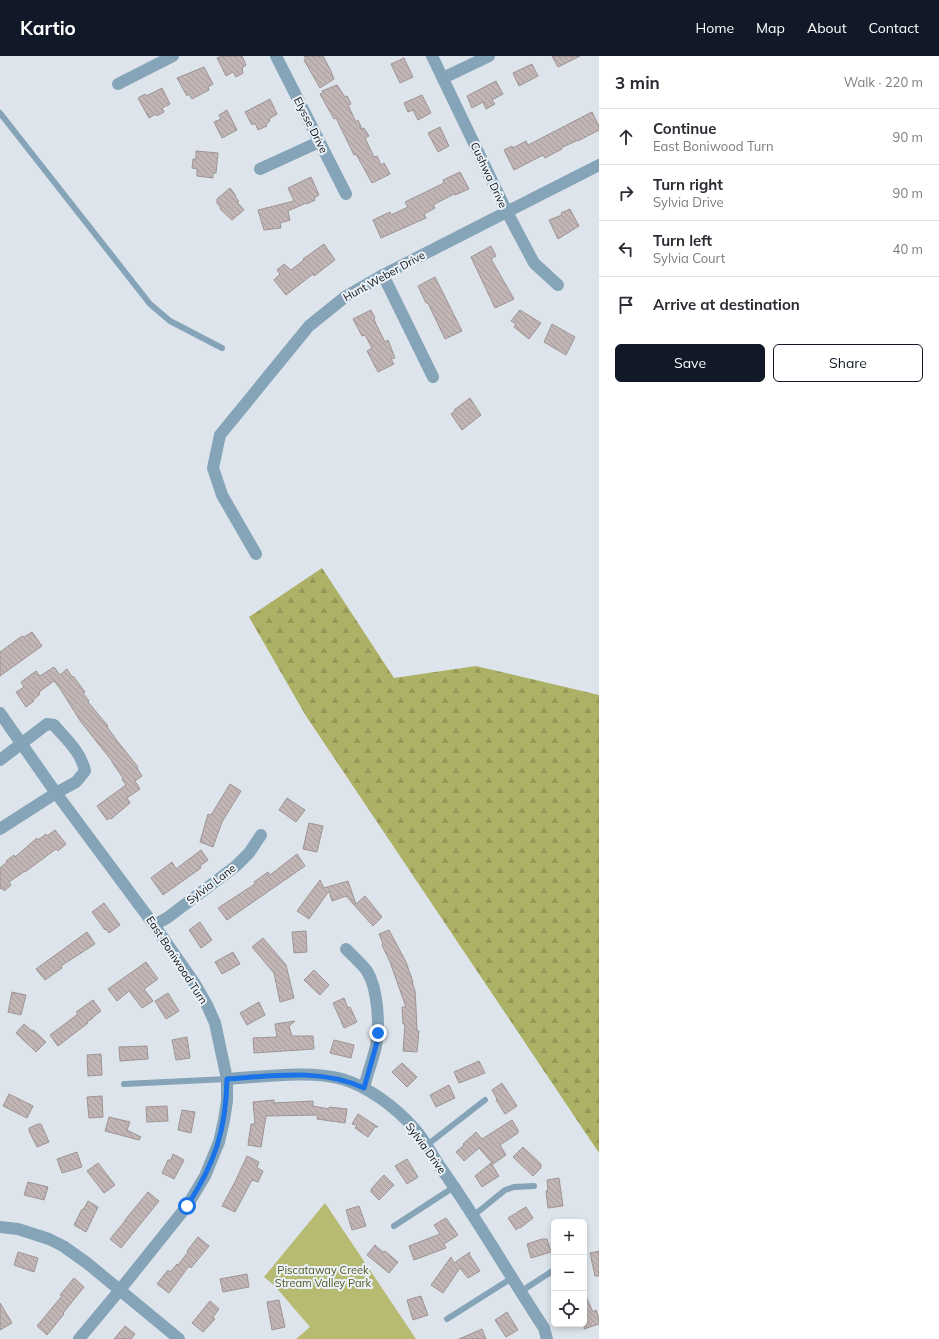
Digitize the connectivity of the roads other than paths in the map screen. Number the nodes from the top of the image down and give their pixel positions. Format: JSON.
{"nodes":[{"id":1,"x":173,"y":56,"type":"edge"},
{"id":2,"x":276,"y":56,"type":"edge"},
{"id":3,"x":432,"y":56,"type":"edge"},
{"id":4,"x":490,"y":56,"type":"edge"},
{"id":5,"x":443,"y":78,"type":"junction"},
{"id":6,"x":118,"y":84,"type":"dead end"},
{"id":7,"x":0,"y":113,"type":"edge"},
{"id":8,"x":319,"y":142,"type":"junction"},
{"id":9,"x":599,"y":164,"type":"edge"},
{"id":10,"x":260,"y":169,"type":"dead end"},
{"id":11,"x":346,"y":194,"type":"dead end"},
{"id":12,"x":507,"y":212,"type":"junction"},
{"id":13,"x":382,"y":275,"type":"junction"},
{"id":14,"x":558,"y":284,"type":"dead end"},
{"id":15,"x":222,"y":348,"type":"dead end"},
{"id":16,"x":433,"y":377,"type":"dead end"},
{"id":17,"x":256,"y":554,"type":"dead end"},
{"id":18,"x":0,"y":713,"type":"edge"},
{"id":19,"x":22,"y":744,"type":"junction"},
{"id":20,"x":0,"y":760,"type":"edge"},
{"id":21,"x":56,"y":793,"type":"junction"},
{"id":22,"x":0,"y":829,"type":"edge"},
{"id":23,"x":261,"y":835,"type":"dead end"},
{"id":24,"x":154,"y":925,"type":"junction"},
{"id":25,"x":346,"y":949,"type":"dead end"},
{"id":26,"x":227,"y":1079,"type":"junction"},
{"id":27,"x":124,"y":1084,"type":"dead end"},
{"id":28,"x":364,"y":1088,"type":"junction"},
{"id":29,"x":485,"y":1100,"type":"dead end"},
{"id":30,"x":426,"y":1145,"type":"junction"},
{"id":31,"x":454,"y":1186,"type":"junction"},
{"id":32,"x":534,"y":1186,"type":"dead end"},
{"id":33,"x":473,"y":1216,"type":"junction"},
{"id":34,"x":394,"y":1226,"type":"dead end"},
{"id":35,"x":0,"y":1227,"type":"edge"},
{"id":36,"x":551,"y":1272,"type":"edge"},
{"id":37,"x":512,"y":1278,"type":"junction"},
{"id":38,"x":119,"y":1291,"type":"junction"},
{"id":39,"x":520,"y":1292,"type":"junction"},
{"id":40,"x":447,"y":1319,"type":"dead end"},
{"id":41,"x":79,"y":1339,"type":"edge"},
{"id":42,"x":178,"y":1339,"type":"edge"},
{"id":43,"x":547,"y":1339,"type":"edge"}],
"edges":[{"from":1,"to":6,"type":"street"},
{"from":2,"to":8,"type":"street","name":"Elysse Drive"},
{"from":3,"to":5,"type":"street","name":"Cushwa Drive"},
{"from":4,"to":5,"type":"street"},
{"from":5,"to":12,"type":"street","name":"Cushwa Drive"},
{"from":7,"to":15,"type":"lane"},
{"from":8,"to":10,"type":"street"},
{"from":8,"to":11,"type":"street","name":"Elysse Drive"},
{"from":9,"to":12,"type":"street","name":"Hunt Weber Drive"},
{"from":12,"to":13,"type":"street","name":"Hunt Weber Drive"},
{"from":12,"to":14,"type":"street","name":"Cushwa Drive"},
{"from":13,"to":16,"type":"street"},
{"from":13,"to":17,"type":"street","name":"Hunt Weber Drive"},
{"from":18,"to":19,"type":"street","name":"East Boniwood Turn"},
{"from":19,"to":20,"type":"street"},
{"from":19,"to":21,"type":"street","name":"East Boniwood Turn"},
{"from":19,"to":21,"type":"street"},
{"from":21,"to":22,"type":"street"},
{"from":21,"to":24,"type":"street","name":"East Boniwood Turn"},
{"from":23,"to":24,"type":"street","name":"Sylvia Lane"},
{"from":24,"to":26,"type":"street","name":"East Boniwood Turn"},
{"from":25,"to":28,"type":"street"},
{"from":26,"to":27,"type":"lane"},
{"from":26,"to":28,"type":"street","name":"Sylvia Drive"},
{"from":26,"to":38,"type":"street","name":"East Boniwood Turn"},
{"from":28,"to":30,"type":"street","name":"Sylvia Drive"},
{"from":29,"to":30,"type":"lane"},
{"from":30,"to":31,"type":"street","name":"Sylvia Drive"},
{"from":31,"to":33,"type":"street","name":"Sylvia Drive"},
{"from":31,"to":34,"type":"lane"},
{"from":32,"to":33,"type":"lane"},
{"from":33,"to":37,"type":"street","name":"Sylvia Drive"},
{"from":35,"to":38,"type":"street"},
{"from":36,"to":39,"type":"lane"},
{"from":37,"to":39,"type":"street","name":"Sylvia Drive"},
{"from":37,"to":40,"type":"lane"},
{"from":38,"to":41,"type":"street","name":"East Boniwood Turn"},
{"from":38,"to":42,"type":"street"},
{"from":39,"to":43,"type":"street","name":"Sylvia Drive"}]}
